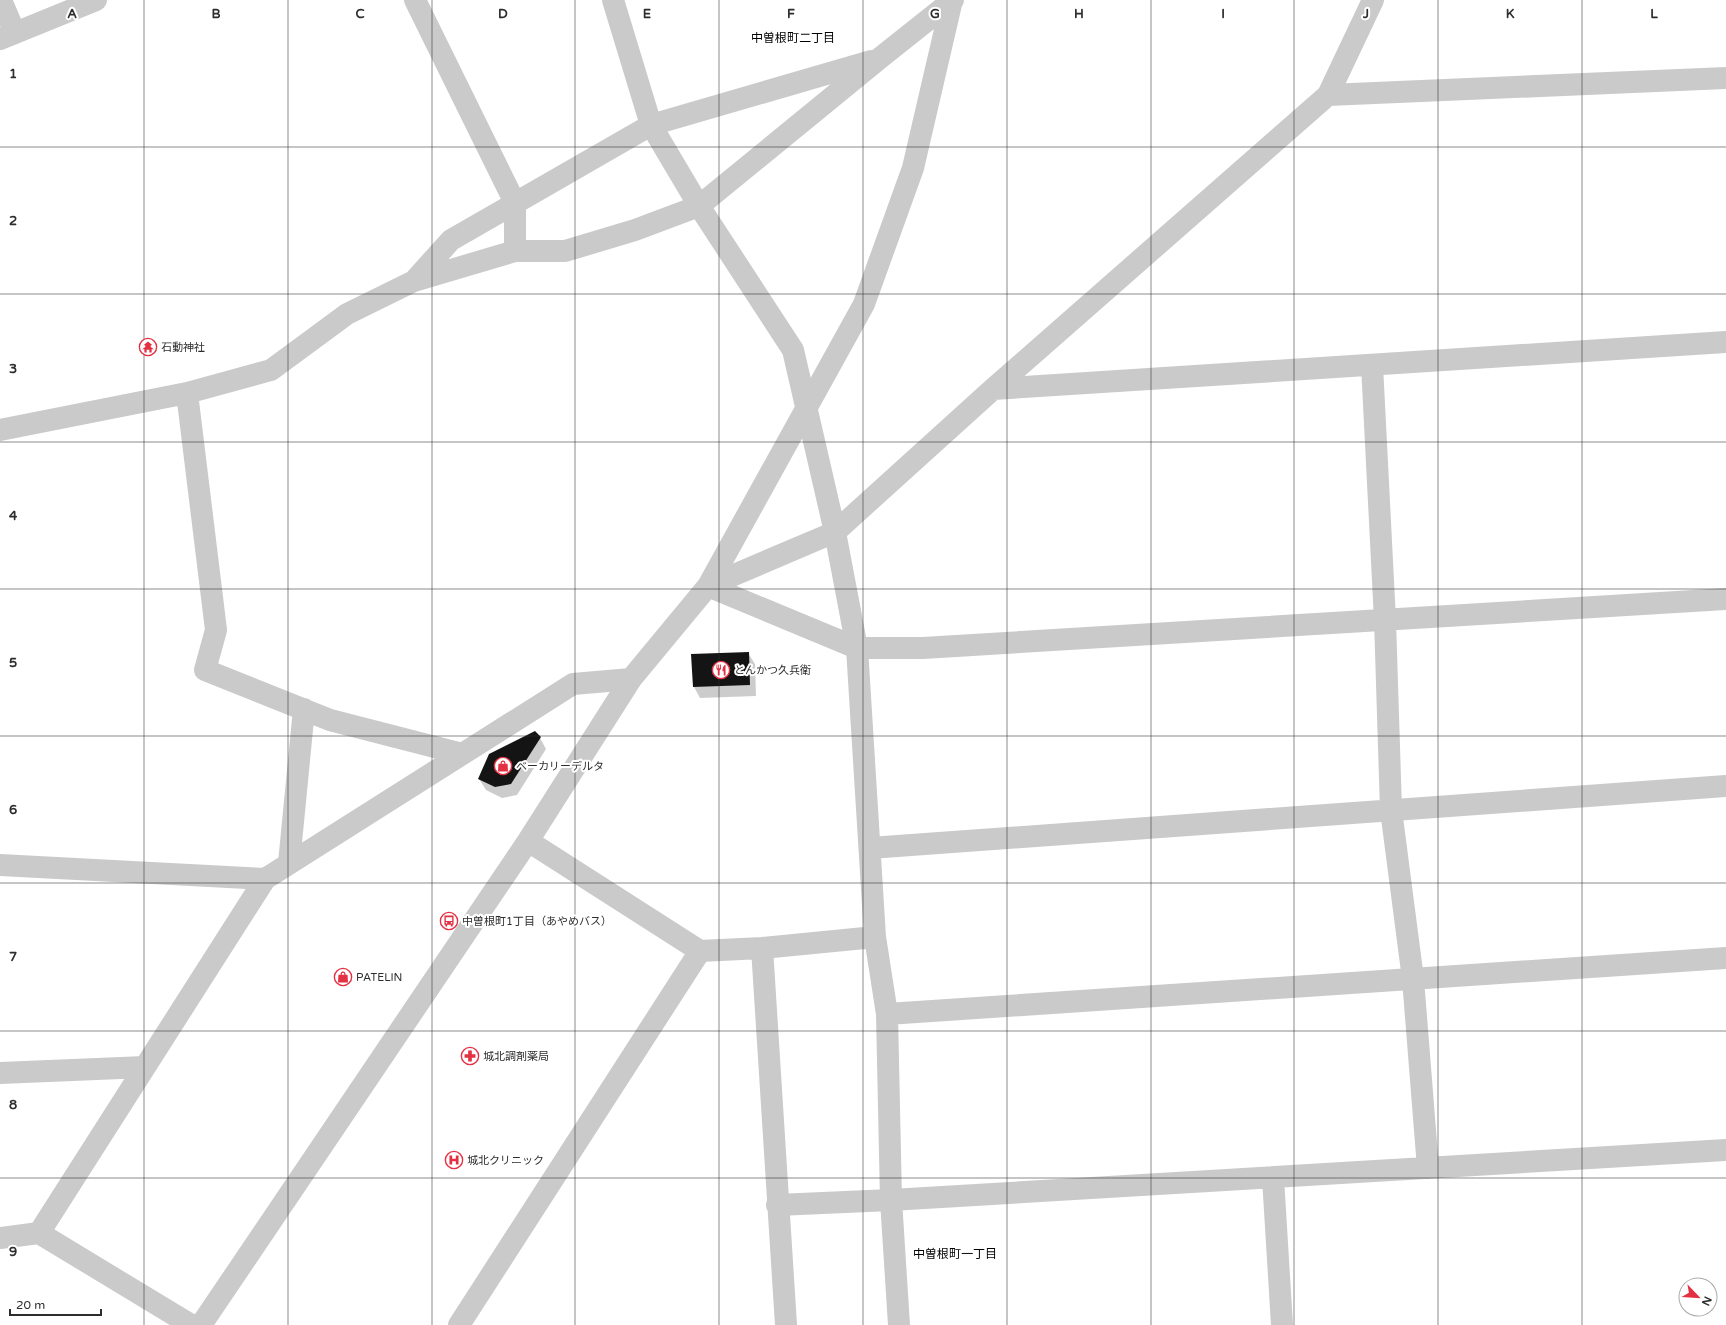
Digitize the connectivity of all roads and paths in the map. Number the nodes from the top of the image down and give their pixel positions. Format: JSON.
{"nodes":[{"id":1,"x":1,"y":0,"type":"edge"},
{"id":2,"x":96,"y":0,"type":"edge"},
{"id":3,"x":414,"y":0,"type":"edge"},
{"id":4,"x":613,"y":0,"type":"edge"},
{"id":5,"x":952,"y":0,"type":"edge"},
{"id":6,"x":1373,"y":0,"type":"edge"},
{"id":7,"x":8,"y":36,"type":"edge"},
{"id":8,"x":880,"y":58,"type":"junction"},
{"id":9,"x":1726,"y":78,"type":"edge"},
{"id":10,"x":1328,"y":95,"type":"junction"},
{"id":11,"x":651,"y":125,"type":"junction"},
{"id":12,"x":515,"y":203,"type":"junction"},
{"id":13,"x":699,"y":206,"type":"junction"},
{"id":14,"x":515,"y":251,"type":"junction"},
{"id":15,"x":414,"y":281,"type":"junction"},
{"id":16,"x":1726,"y":342,"type":"edge"},
{"id":17,"x":1372,"y":365,"type":"junction"},
{"id":18,"x":993,"y":389,"type":"junction"},
{"id":19,"x":187,"y":393,"type":"junction"},
{"id":20,"x":806,"y":409,"type":"junction"},
{"id":21,"x":0,"y":430,"type":"edge"},
{"id":22,"x":834,"y":532,"type":"junction"},
{"id":23,"x":708,"y":586,"type":"junction"},
{"id":24,"x":1726,"y":599,"type":"edge"},
{"id":25,"x":1385,"y":620,"type":"junction"},
{"id":26,"x":857,"y":648,"type":"junction"},
{"id":27,"x":631,"y":679,"type":"junction"},
{"id":28,"x":304,"y":709,"type":"junction"},
{"id":29,"x":462,"y":754,"type":"junction"},
{"id":30,"x":1726,"y":786,"type":"edge"},
{"id":31,"x":1391,"y":810,"type":"junction"},
{"id":32,"x":528,"y":841,"type":"junction"},
{"id":33,"x":870,"y":848,"type":"junction"},
{"id":34,"x":289,"y":863,"type":"junction"},
{"id":35,"x":0,"y":865,"type":"edge"},
{"id":36,"x":265,"y":879,"type":"junction"},
{"id":37,"x":875,"y":937,"type":"junction"},
{"id":38,"x":762,"y":948,"type":"junction"},
{"id":39,"x":700,"y":951,"type":"junction"},
{"id":40,"x":1726,"y":958,"type":"edge"},
{"id":41,"x":1413,"y":979,"type":"junction"},
{"id":42,"x":887,"y":1014,"type":"junction"},
{"id":43,"x":145,"y":1067,"type":"junction"},
{"id":44,"x":0,"y":1073,"type":"edge"},
{"id":45,"x":1726,"y":1150,"type":"edge"},
{"id":46,"x":1428,"y":1168,"type":"junction"},
{"id":47,"x":1272,"y":1178,"type":"junction"},
{"id":48,"x":891,"y":1200,"type":"junction"},
{"id":49,"x":777,"y":1205,"type":"junction"},
{"id":50,"x":39,"y":1233,"type":"junction"},
{"id":51,"x":0,"y":1238,"type":"edge"},
{"id":52,"x":192,"y":1325,"type":"edge"},
{"id":53,"x":201,"y":1325,"type":"edge"},
{"id":54,"x":459,"y":1325,"type":"edge"},
{"id":55,"x":786,"y":1325,"type":"edge"},
{"id":56,"x":899,"y":1325,"type":"edge"},
{"id":57,"x":1282,"y":1325,"type":"edge"}],
"edges":[{"from":1,"to":7,"type":"street"},
{"from":2,"to":7,"type":"street"},
{"from":3,"to":12,"type":"street"},
{"from":4,"to":11,"type":"street"},
{"from":5,"to":8,"type":"street"},
{"from":5,"to":20,"type":"street"},
{"from":6,"to":10,"type":"street"},
{"from":8,"to":11,"type":"street"},
{"from":8,"to":13,"type":"street"},
{"from":9,"to":10,"type":"street"},
{"from":10,"to":18,"type":"street"},
{"from":11,"to":12,"type":"street"},
{"from":11,"to":13,"type":"street"},
{"from":12,"to":14,"type":"street"},
{"from":12,"to":15,"type":"street"},
{"from":13,"to":14,"type":"street"},
{"from":13,"to":20,"type":"street"},
{"from":14,"to":15,"type":"street"},
{"from":15,"to":19,"type":"street"},
{"from":16,"to":17,"type":"street"},
{"from":17,"to":18,"type":"street"},
{"from":17,"to":25,"type":"street"},
{"from":18,"to":22,"type":"street"},
{"from":19,"to":21,"type":"street"},
{"from":19,"to":28,"type":"street"},
{"from":20,"to":22,"type":"street"},
{"from":20,"to":23,"type":"street"},
{"from":22,"to":23,"type":"street"},
{"from":22,"to":26,"type":"street"},
{"from":23,"to":26,"type":"street"},
{"from":23,"to":27,"type":"street"},
{"from":24,"to":25,"type":"street"},
{"from":25,"to":26,"type":"street"},
{"from":25,"to":31,"type":"street"},
{"from":26,"to":33,"type":"street"},
{"from":27,"to":29,"type":"street"},
{"from":27,"to":32,"type":"street"},
{"from":28,"to":29,"type":"street"},
{"from":28,"to":34,"type":"street"},
{"from":29,"to":34,"type":"street"},
{"from":30,"to":31,"type":"street"},
{"from":31,"to":33,"type":"street"},
{"from":31,"to":41,"type":"street"},
{"from":32,"to":39,"type":"street"},
{"from":32,"to":53,"type":"street"},
{"from":33,"to":37,"type":"street"},
{"from":34,"to":36,"type":"street"},
{"from":35,"to":36,"type":"street"},
{"from":36,"to":43,"type":"street"},
{"from":37,"to":38,"type":"street"},
{"from":37,"to":42,"type":"street"},
{"from":38,"to":39,"type":"street"},
{"from":38,"to":49,"type":"street"},
{"from":39,"to":54,"type":"street"},
{"from":40,"to":41,"type":"street"},
{"from":41,"to":42,"type":"street"},
{"from":41,"to":46,"type":"street"},
{"from":42,"to":48,"type":"street"},
{"from":43,"to":44,"type":"street"},
{"from":43,"to":50,"type":"street"},
{"from":45,"to":46,"type":"street"},
{"from":46,"to":47,"type":"street"},
{"from":47,"to":48,"type":"street"},
{"from":47,"to":57,"type":"street"},
{"from":48,"to":49,"type":"street"},
{"from":48,"to":56,"type":"street"},
{"from":49,"to":55,"type":"street"},
{"from":50,"to":51,"type":"street"},
{"from":50,"to":52,"type":"street"}]}
